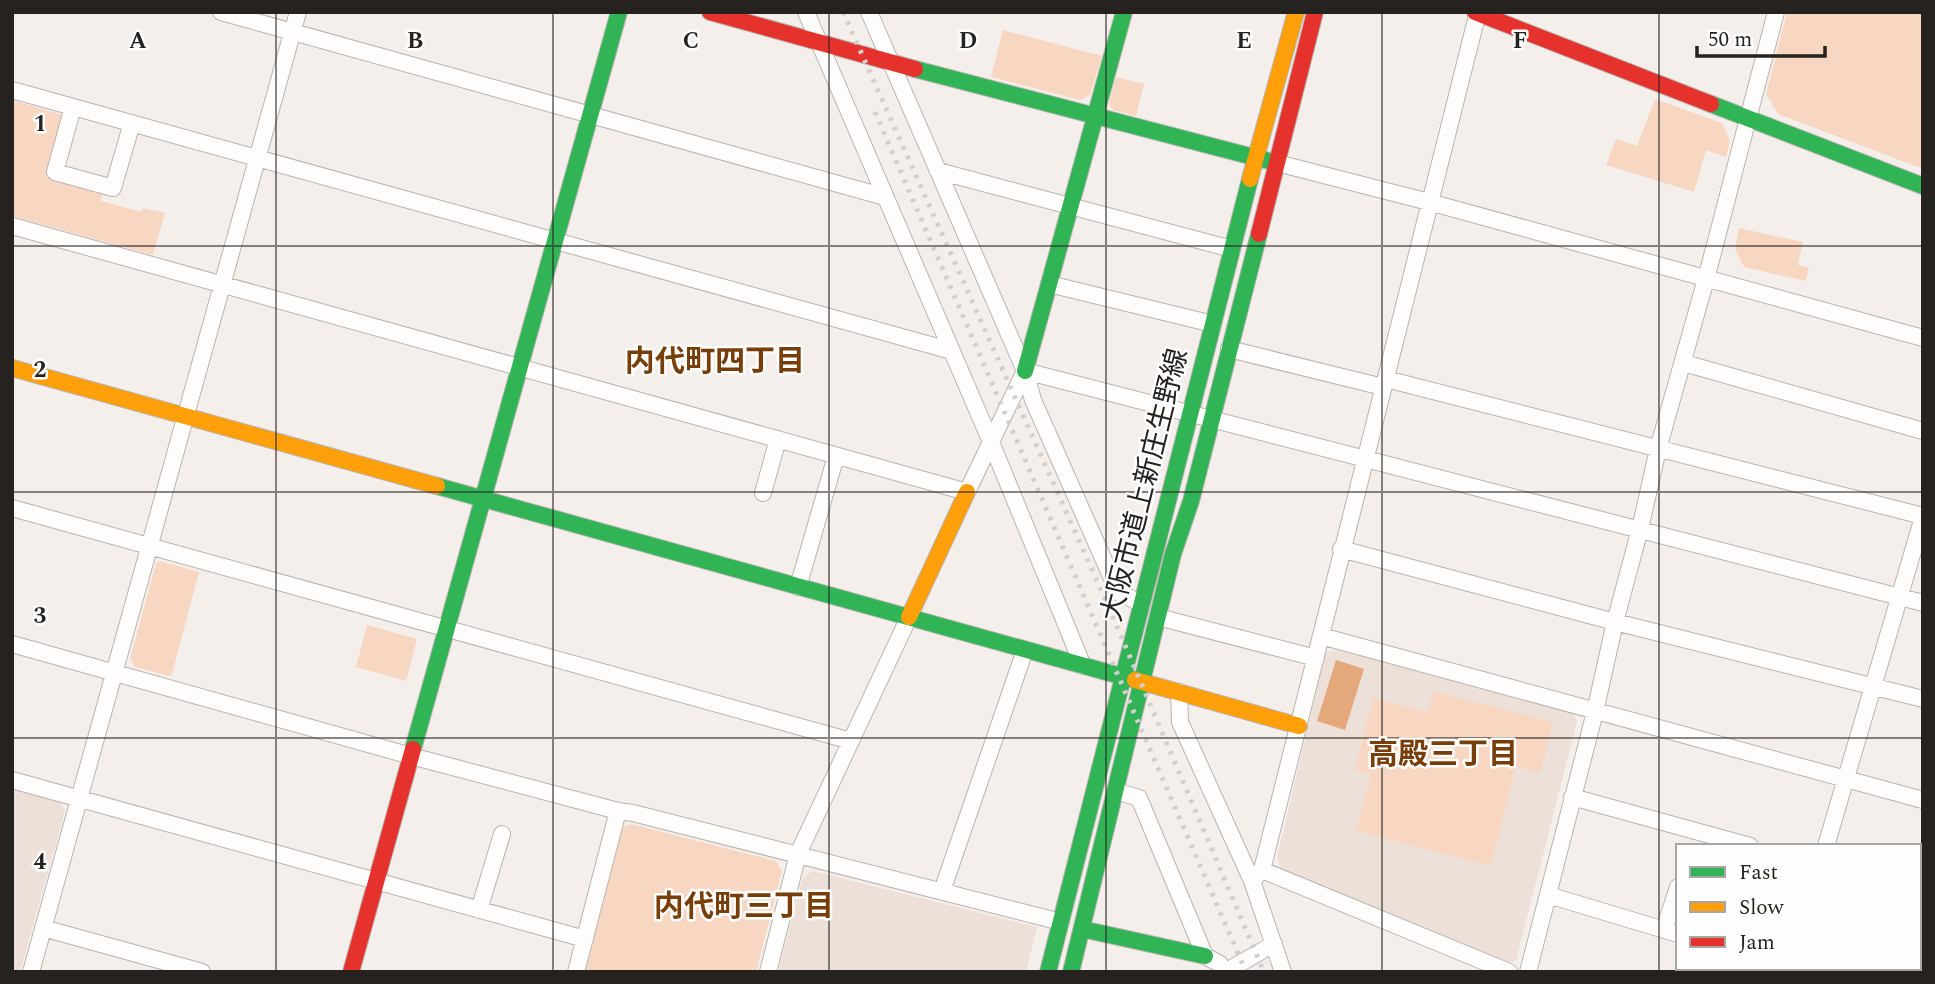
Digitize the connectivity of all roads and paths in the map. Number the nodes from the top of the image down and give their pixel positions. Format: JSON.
{"nodes":[{"id":1,"x":221,"y":12,"type":"edge"},
{"id":2,"x":298,"y":12,"type":"edge"},
{"id":3,"x":618,"y":12,"type":"edge"},
{"id":4,"x":710,"y":12,"type":"edge"},
{"id":5,"x":806,"y":12,"type":"edge"},
{"id":6,"x":869,"y":12,"type":"edge"},
{"id":7,"x":1124,"y":12,"type":"edge"},
{"id":8,"x":1296,"y":12,"type":"edge"},
{"id":9,"x":1315,"y":12,"type":"edge"},
{"id":10,"x":1776,"y":12,"type":"edge"},
{"id":11,"x":1477,"y":13,"type":"edge"},
{"id":12,"x":293,"y":32,"type":"junction"},
{"id":13,"x":819,"y":43,"type":"junction"},
{"id":14,"x":890,"y":62,"type":"junction"},
{"id":15,"x":12,"y":90,"type":"edge"},
{"id":16,"x":73,"y":107,"type":"junction"},
{"id":17,"x":590,"y":114,"type":"junction"},
{"id":18,"x":1096,"y":116,"type":"junction"},
{"id":19,"x":1749,"y":119,"type":"junction"},
{"id":20,"x":132,"y":123,"type":"junction"},
{"id":21,"x":258,"y":158,"type":"junction"},
{"id":22,"x":1255,"y":158,"type":"junction"},
{"id":23,"x":1277,"y":163,"type":"junction"},
{"id":24,"x":938,"y":171,"type":"junction"},
{"id":25,"x":1923,"y":186,"type":"edge"},
{"id":26,"x":885,"y":197,"type":"junction"},
{"id":27,"x":1429,"y":202,"type":"junction"},
{"id":28,"x":1071,"y":206,"type":"junction"},
{"id":29,"x":12,"y":226,"type":"edge"},
{"id":30,"x":555,"y":241,"type":"junction"},
{"id":31,"x":1232,"y":249,"type":"junction"},
{"id":32,"x":1706,"y":279,"type":"junction"},
{"id":33,"x":1049,"y":284,"type":"junction"},
{"id":34,"x":222,"y":285,"type":"junction"},
{"id":35,"x":1213,"y":324,"type":"junction"},
{"id":36,"x":1923,"y":338,"type":"edge"},
{"id":37,"x":1229,"y":349,"type":"junction"},
{"id":38,"x":952,"y":351,"type":"junction"},
{"id":39,"x":1684,"y":363,"type":"junction"},
{"id":40,"x":12,"y":368,"type":"edge"},
{"id":41,"x":520,"y":368,"type":"junction"},
{"id":42,"x":1025,"y":371,"type":"junction"},
{"id":43,"x":1385,"y":383,"type":"junction"},
{"id":44,"x":1191,"y":413,"type":"junction"},
{"id":45,"x":186,"y":416,"type":"junction"},
{"id":46,"x":1212,"y":420,"type":"junction"},
{"id":47,"x":1923,"y":431,"type":"edge"},
{"id":48,"x":778,"y":439,"type":"junction"},
{"id":49,"x":991,"y":442,"type":"junction"},
{"id":50,"x":1658,"y":449,"type":"junction"},
{"id":51,"x":836,"y":456,"type":"junction"},
{"id":52,"x":1366,"y":460,"type":"junction"},
{"id":53,"x":967,"y":492,"type":"junction"},
{"id":54,"x":763,"y":494,"type":"dead end"},
{"id":55,"x":483,"y":499,"type":"junction"},
{"id":56,"x":12,"y":508,"type":"edge"},
{"id":57,"x":1923,"y":517,"type":"edge"},
{"id":58,"x":1640,"y":529,"type":"junction"},
{"id":59,"x":149,"y":546,"type":"junction"},
{"id":60,"x":1341,"y":549,"type":"junction"},
{"id":61,"x":798,"y":586,"type":"junction"},
{"id":62,"x":1899,"y":597,"type":"junction"},
{"id":63,"x":1923,"y":603,"type":"edge"},
{"id":64,"x":1142,"y":604,"type":"junction"},
{"id":65,"x":909,"y":617,"type":"junction"},
{"id":66,"x":1158,"y":617,"type":"junction"},
{"id":67,"x":1615,"y":622,"type":"junction"},
{"id":68,"x":447,"y":629,"type":"junction"},
{"id":69,"x":1321,"y":636,"type":"junction"},
{"id":70,"x":12,"y":644,"type":"edge"},
{"id":71,"x":1025,"y":650,"type":"junction"},
{"id":72,"x":1316,"y":658,"type":"junction"},
{"id":73,"x":1083,"y":666,"type":"junction"},
{"id":74,"x":114,"y":672,"type":"junction"},
{"id":75,"x":1124,"y":677,"type":"junction"},
{"id":76,"x":1144,"y":683,"type":"junction"},
{"id":77,"x":1872,"y":688,"type":"junction"},
{"id":78,"x":1179,"y":692,"type":"junction"},
{"id":79,"x":1923,"y":699,"type":"edge"},
{"id":80,"x":1595,"y":712,"type":"junction"},
{"id":81,"x":1299,"y":726,"type":"junction"},
{"id":82,"x":851,"y":741,"type":"junction"},
{"id":83,"x":411,"y":757,"type":"junction"},
{"id":84,"x":1846,"y":779,"type":"junction"},
{"id":85,"x":12,"y":780,"type":"edge"},
{"id":86,"x":1116,"y":791,"type":"junction"},
{"id":87,"x":1572,"y":797,"type":"junction"},
{"id":88,"x":79,"y":798,"type":"junction"},
{"id":89,"x":1923,"y":800,"type":"edge"},
{"id":90,"x":618,"y":811,"type":"junction"},
{"id":91,"x":502,"y":834,"type":"dead end"},
{"id":92,"x":1693,"y":838,"type":"edge"},
{"id":93,"x":1736,"y":844,"type":"edge"},
{"id":94,"x":1827,"y":844,"type":"edge"},
{"id":95,"x":798,"y":854,"type":"junction"},
{"id":96,"x":1257,"y":876,"type":"junction"},
{"id":97,"x":377,"y":881,"type":"junction"},
{"id":98,"x":942,"y":891,"type":"junction"},
{"id":99,"x":1548,"y":895,"type":"junction"},
{"id":100,"x":1676,"y":900,"type":"edge"},
{"id":101,"x":479,"y":910,"type":"junction"},
{"id":102,"x":1061,"y":922,"type":"junction"},
{"id":103,"x":43,"y":928,"type":"junction"},
{"id":104,"x":1082,"y":929,"type":"junction"},
{"id":105,"x":1671,"y":932,"type":"edge"},
{"id":106,"x":585,"y":939,"type":"junction"},
{"id":107,"x":1274,"y":944,"type":"junction"},
{"id":108,"x":1205,"y":956,"type":"junction"},
{"id":109,"x":31,"y":972,"type":"edge"},
{"id":110,"x":202,"y":972,"type":"edge"},
{"id":111,"x":351,"y":972,"type":"edge"},
{"id":112,"x":576,"y":972,"type":"edge"},
{"id":113,"x":768,"y":972,"type":"edge"},
{"id":114,"x":1048,"y":972,"type":"edge"},
{"id":115,"x":1071,"y":972,"type":"edge"},
{"id":116,"x":1224,"y":972,"type":"edge"},
{"id":117,"x":1283,"y":972,"type":"edge"},
{"id":118,"x":1509,"y":972,"type":"edge"},
{"id":119,"x":1528,"y":972,"type":"edge"}],
"edges":[{"from":1,"to":12,"type":"street"},
{"from":2,"to":12,"type":"street"},
{"from":3,"to":17,"type":"street"},
{"from":4,"to":13,"type":"street"},
{"from":5,"to":13,"type":"street"},
{"from":6,"to":14,"type":"street"},
{"from":7,"to":18,"type":"street"},
{"from":8,"to":22,"type":"street","name":"大阪市道上新庄生野線"},
{"from":9,"to":23,"type":"street","name":"大阪市道上新庄生野線"},
{"from":10,"to":19,"type":"street"},
{"from":11,"to":19,"type":"street"},
{"from":11,"to":27,"type":"street"},
{"from":12,"to":17,"type":"street"},
{"from":12,"to":21,"type":"street"},
{"from":13,"to":14,"type":"street"},
{"from":13,"to":26,"type":"street"},
{"from":14,"to":18,"type":"street"},
{"from":14,"to":24,"type":"street"},
{"from":15,"to":16,"type":"street"},
{"from":16,"to":20,"type":"street"},
{"from":16,"to":20,"type":"street"},
{"from":17,"to":26,"type":"street"},
{"from":17,"to":30,"type":"street"},
{"from":18,"to":22,"type":"street"},
{"from":18,"to":28,"type":"street"},
{"from":19,"to":25,"type":"street"},
{"from":19,"to":32,"type":"street"},
{"from":20,"to":21,"type":"street"},
{"from":21,"to":30,"type":"street"},
{"from":21,"to":34,"type":"street"},
{"from":22,"to":23,"type":"street"},
{"from":22,"to":31,"type":"street","name":"大阪市道上新庄生野線"},
{"from":23,"to":27,"type":"street"},
{"from":23,"to":37,"type":"street","name":"大阪市道上新庄生野線"},
{"from":24,"to":28,"type":"street"},
{"from":24,"to":42,"type":"street"},
{"from":26,"to":38,"type":"street"},
{"from":27,"to":32,"type":"street"},
{"from":27,"to":43,"type":"street"},
{"from":28,"to":31,"type":"street"},
{"from":28,"to":33,"type":"street"},
{"from":29,"to":34,"type":"street"},
{"from":30,"to":38,"type":"street"},
{"from":30,"to":41,"type":"street"},
{"from":31,"to":35,"type":"street","name":"大阪市道上新庄生野線"},
{"from":32,"to":36,"type":"street"},
{"from":32,"to":39,"type":"street"},
{"from":33,"to":35,"type":"street"},
{"from":33,"to":42,"type":"street"},
{"from":34,"to":41,"type":"street"},
{"from":34,"to":45,"type":"street"},
{"from":35,"to":44,"type":"street","name":"大阪市道上新庄生野線"},
{"from":37,"to":43,"type":"street"},
{"from":37,"to":46,"type":"street","name":"大阪市道上新庄生野線"},
{"from":38,"to":49,"type":"street"},
{"from":39,"to":47,"type":"street"},
{"from":39,"to":50,"type":"street"},
{"from":40,"to":45,"type":"street"},
{"from":41,"to":48,"type":"street"},
{"from":41,"to":55,"type":"street"},
{"from":42,"to":44,"type":"street"},
{"from":42,"to":49,"type":"street"},
{"from":42,"to":64,"type":"street"},
{"from":43,"to":50,"type":"street"},
{"from":43,"to":52,"type":"street"},
{"from":44,"to":46,"type":"street"},
{"from":44,"to":64,"type":"street","name":"大阪市道上新庄生野線"},
{"from":45,"to":55,"type":"street"},
{"from":45,"to":59,"type":"street"},
{"from":46,"to":52,"type":"street"},
{"from":46,"to":66,"type":"street","name":"大阪市道上新庄生野線"},
{"from":48,"to":51,"type":"street"},
{"from":48,"to":54,"type":"street"},
{"from":49,"to":53,"type":"street"},
{"from":49,"to":73,"type":"street"},
{"from":50,"to":57,"type":"street"},
{"from":50,"to":58,"type":"street"},
{"from":51,"to":53,"type":"street"},
{"from":51,"to":61,"type":"street"},
{"from":52,"to":58,"type":"street"},
{"from":52,"to":60,"type":"street"},
{"from":53,"to":65,"type":"street"},
{"from":55,"to":61,"type":"street"},
{"from":55,"to":68,"type":"street"},
{"from":56,"to":59,"type":"street"},
{"from":57,"to":62,"type":"street"},
{"from":58,"to":62,"type":"street"},
{"from":58,"to":67,"type":"street"},
{"from":59,"to":68,"type":"street"},
{"from":59,"to":74,"type":"street"},
{"from":60,"to":67,"type":"street"},
{"from":60,"to":69,"type":"street"},
{"from":61,"to":65,"type":"street"},
{"from":62,"to":63,"type":"street"},
{"from":62,"to":77,"type":"street"},
{"from":64,"to":75,"type":"street","name":"大阪市道上新庄生野線"},
{"from":65,"to":71,"type":"street"},
{"from":65,"to":82,"type":"street"},
{"from":66,"to":72,"type":"street"},
{"from":66,"to":76,"type":"street","name":"大阪市道上新庄生野線"},
{"from":67,"to":77,"type":"street"},
{"from":67,"to":80,"type":"street"},
{"from":68,"to":82,"type":"street"},
{"from":68,"to":83,"type":"street"},
{"from":69,"to":72,"type":"street"},
{"from":69,"to":80,"type":"street"},
{"from":70,"to":74,"type":"street"},
{"from":71,"to":73,"type":"street"},
{"from":71,"to":98,"type":"street"},
{"from":72,"to":81,"type":"street"},
{"from":73,"to":75,"type":"street"},
{"from":74,"to":83,"type":"street"},
{"from":74,"to":88,"type":"street"},
{"from":75,"to":76,"type":"street"},
{"from":75,"to":102,"type":"street","name":"大阪市道上新庄生野線"},
{"from":76,"to":78,"type":"street"},
{"from":76,"to":86,"type":"street","name":"大阪市道上新庄生野線"},
{"from":77,"to":79,"type":"street"},
{"from":77,"to":84,"type":"street"},
{"from":78,"to":81,"type":"street"},
{"from":78,"to":96,"type":"street"},
{"from":80,"to":84,"type":"street"},
{"from":80,"to":87,"type":"street"},
{"from":81,"to":96,"type":"street"},
{"from":82,"to":95,"type":"street"},
{"from":83,"to":90,"type":"street"},
{"from":83,"to":97,"type":"street"},
{"from":84,"to":89,"type":"street"},
{"from":84,"to":94,"type":"street"},
{"from":85,"to":88,"type":"street"},
{"from":86,"to":104,"type":"street","name":"大阪市道上新庄生野線"},
{"from":86,"to":108,"type":"street"},
{"from":87,"to":92,"type":"street"},
{"from":87,"to":99,"type":"street"},
{"from":88,"to":97,"type":"street"},
{"from":88,"to":103,"type":"street"},
{"from":90,"to":95,"type":"street"},
{"from":90,"to":106,"type":"street"},
{"from":91,"to":101,"type":"street"},
{"from":92,"to":93,"type":"street"},
{"from":95,"to":98,"type":"street"},
{"from":95,"to":113,"type":"street"},
{"from":96,"to":107,"type":"street"},
{"from":96,"to":118,"type":"street"},
{"from":97,"to":101,"type":"street"},
{"from":97,"to":111,"type":"street"},
{"from":98,"to":102,"type":"street"},
{"from":99,"to":105,"type":"street"},
{"from":99,"to":119,"type":"street"},
{"from":100,"to":105,"type":"street"},
{"from":101,"to":106,"type":"street"},
{"from":102,"to":114,"type":"street","name":"大阪市道上新庄生野線"},
{"from":103,"to":109,"type":"street"},
{"from":103,"to":110,"type":"street"},
{"from":104,"to":108,"type":"street"},
{"from":104,"to":115,"type":"street","name":"大阪市道上新庄生野線"},
{"from":106,"to":112,"type":"street"},
{"from":107,"to":116,"type":"street"},
{"from":107,"to":117,"type":"street"},
{"from":108,"to":116,"type":"street"}]}
